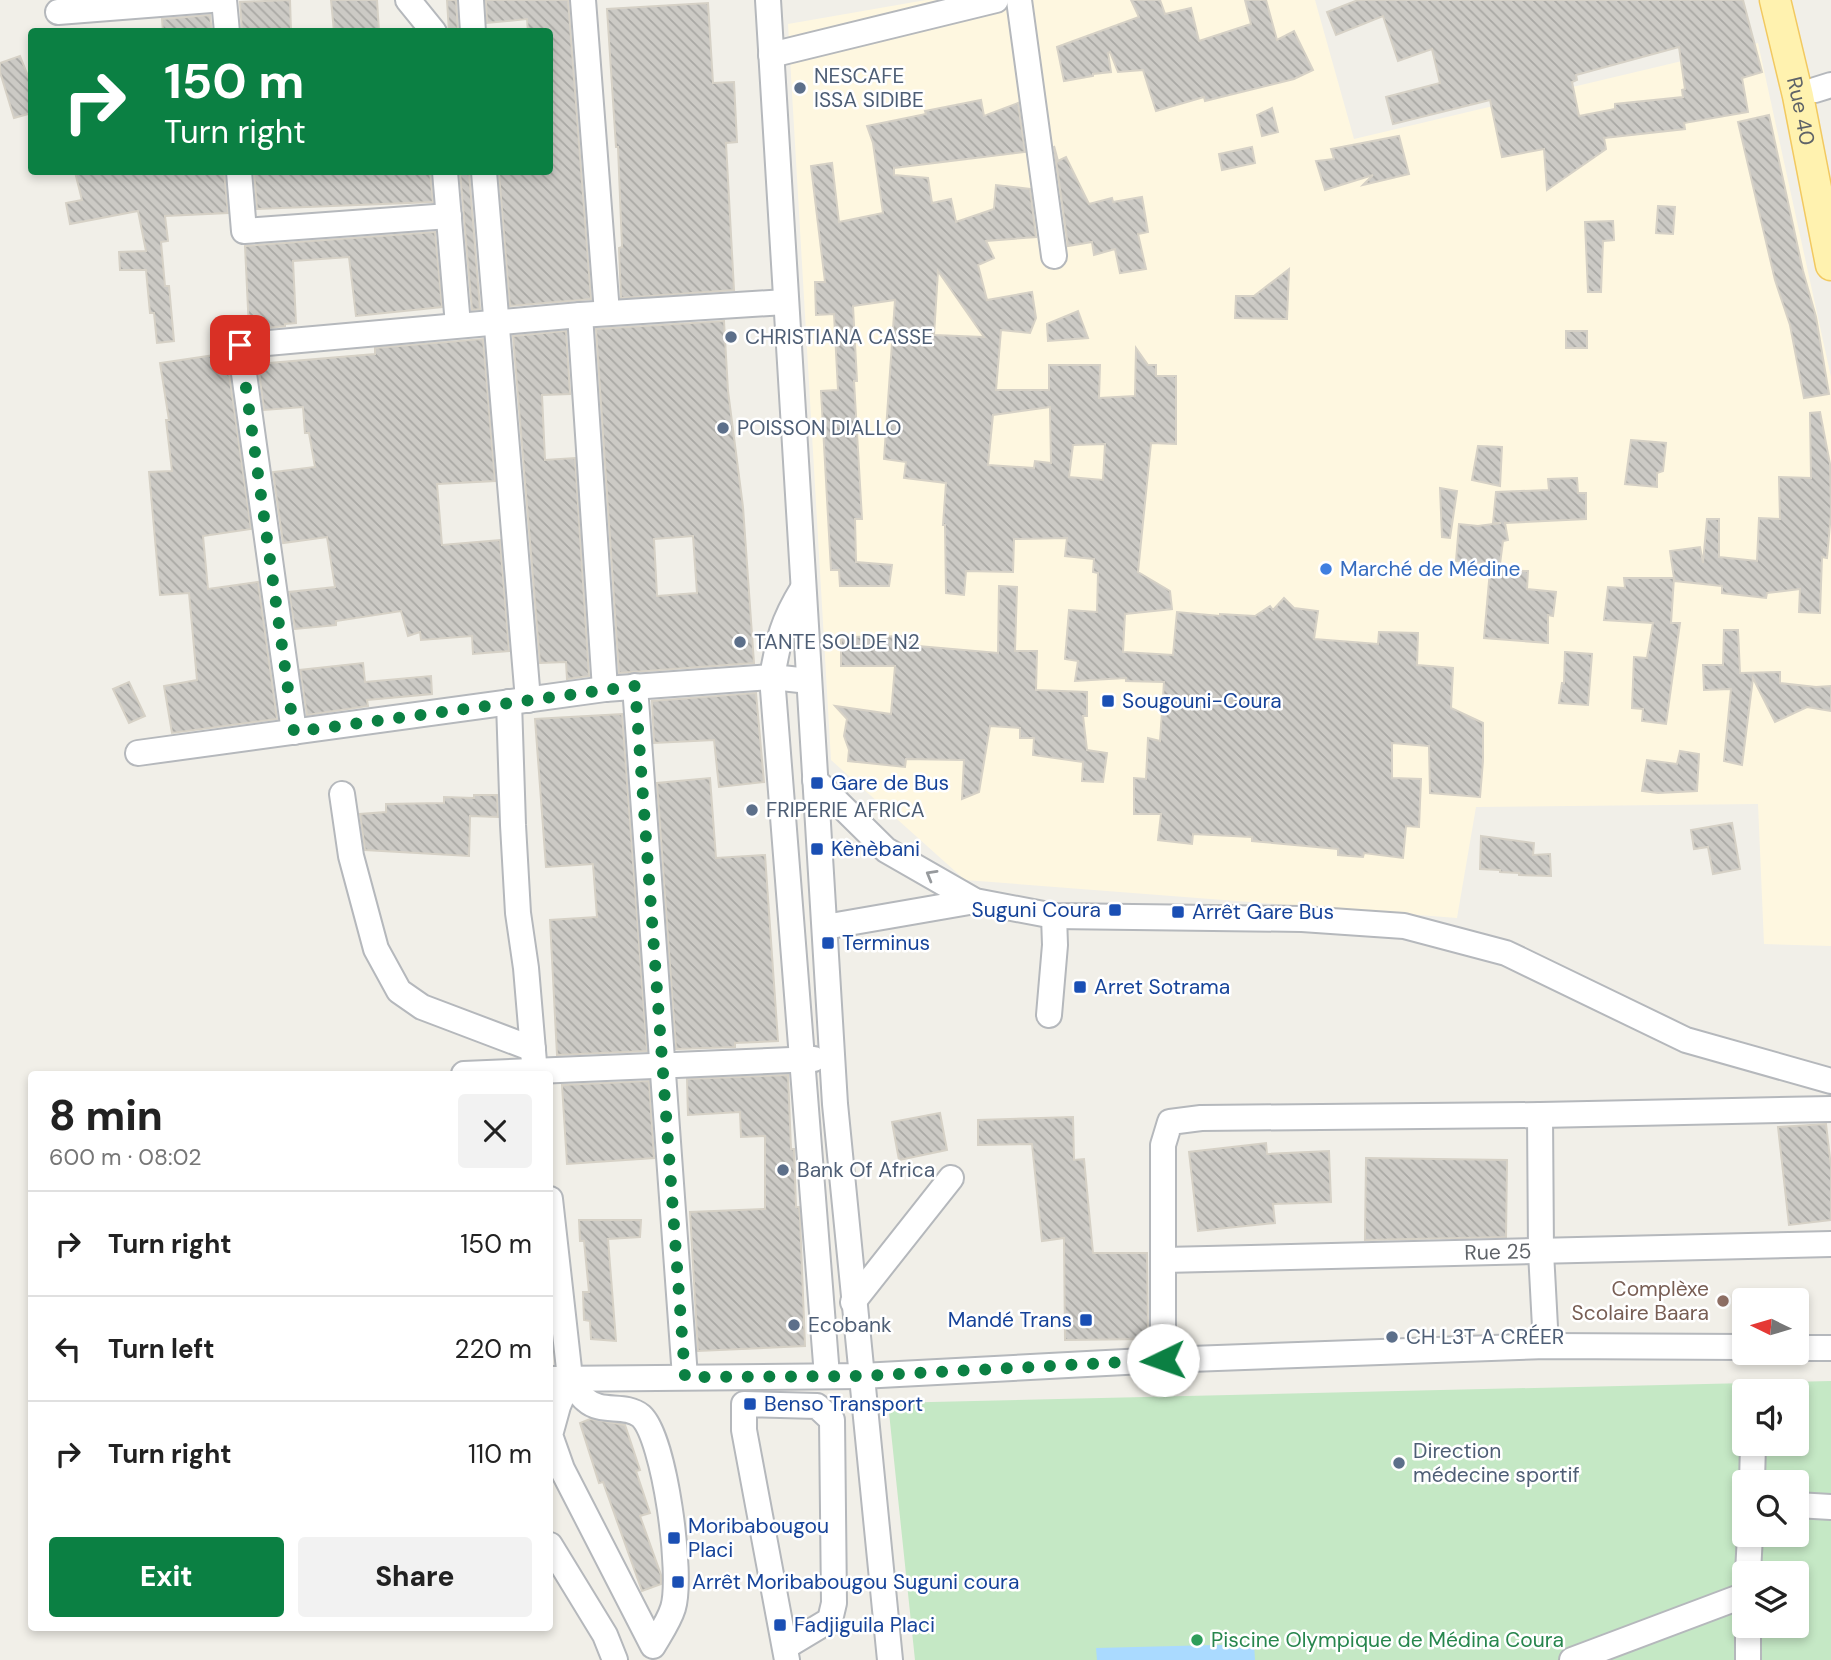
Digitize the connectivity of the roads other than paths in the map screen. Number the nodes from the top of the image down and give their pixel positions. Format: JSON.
{"nodes":[{"id":1,"x":211,"y":0,"type":"edge"},
{"id":2,"x":224,"y":0,"type":"edge"},
{"id":3,"x":408,"y":0,"type":"edge"},
{"id":4,"x":471,"y":0,"type":"edge"},
{"id":5,"x":583,"y":0,"type":"edge"},
{"id":6,"x":768,"y":0,"type":"edge"},
{"id":7,"x":995,"y":0,"type":"edge"},
{"id":8,"x":1019,"y":0,"type":"edge"},
{"id":9,"x":1775,"y":0,"type":"edge"},
{"id":10,"x":1793,"y":0,"type":"edge"},
{"id":11,"x":58,"y":12,"type":"dead end"},
{"id":12,"x":227,"y":28,"type":"edge"},
{"id":13,"x":431,"y":28,"type":"edge"},
{"id":14,"x":473,"y":28,"type":"edge"},
{"id":15,"x":771,"y":55,"type":"junction"},
{"id":16,"x":1823,"y":88,"type":"edge"},
{"id":17,"x":1831,"y":172,"type":"edge"},
{"id":18,"x":239,"y":175,"type":"edge"},
{"id":19,"x":446,"y":175,"type":"edge"},
{"id":20,"x":484,"y":175,"type":"edge"},
{"id":21,"x":449,"y":216,"type":"junction"},
{"id":22,"x":1054,"y":256,"type":"dead end"},
{"id":23,"x":1831,"y":265,"type":"edge"},
{"id":24,"x":785,"y":302,"type":"junction"},
{"id":25,"x":607,"y":313,"type":"junction"},
{"id":26,"x":580,"y":315,"type":"junction"},
{"id":27,"x":496,"y":322,"type":"junction"},
{"id":28,"x":458,"y":325,"type":"junction"},
{"id":29,"x":803,"y":588,"type":"junction"},
{"id":30,"x":772,"y":677,"type":"junction"},
{"id":31,"x":809,"y":681,"type":"junction"},
{"id":32,"x":635,"y":686,"type":"junction"},
{"id":33,"x":605,"y":689,"type":"junction"},
{"id":34,"x":519,"y":701,"type":"junction"},
{"id":35,"x":294,"y":732,"type":"junction"},
{"id":36,"x":138,"y":753,"type":"dead end"},
{"id":37,"x":816,"y":780,"type":"junction"},
{"id":38,"x":342,"y":794,"type":"dead end"},
{"id":39,"x":975,"y":901,"type":"junction"},
{"id":40,"x":1054,"y":916,"type":"junction"},
{"id":41,"x":825,"y":926,"type":"junction"},
{"id":42,"x":1049,"y":1015,"type":"dead end"},
{"id":43,"x":832,"y":1058,"type":"junction"},
{"id":44,"x":801,"y":1059,"type":"junction"},
{"id":45,"x":534,"y":1064,"type":"edge"},
{"id":46,"x":662,"y":1066,"type":"junction"},
{"id":47,"x":485,"y":1071,"type":"edge"},
{"id":48,"x":1831,"y":1081,"type":"edge"},
{"id":49,"x":1831,"y":1109,"type":"edge"},
{"id":50,"x":1540,"y":1115,"type":"junction"},
{"id":51,"x":950,"y":1178,"type":"dead end"},
{"id":52,"x":1831,"y":1244,"type":"edge"},
{"id":53,"x":1541,"y":1252,"type":"junction"},
{"id":54,"x":553,"y":1253,"type":"edge"},
{"id":55,"x":1164,"y":1260,"type":"junction"},
{"id":56,"x":853,"y":1302,"type":"junction"},
{"id":57,"x":1546,"y":1346,"type":"junction"},
{"id":58,"x":1732,"y":1347,"type":"edge"},
{"id":59,"x":1810,"y":1348,"type":"edge"},
{"id":60,"x":1831,"y":1348,"type":"edge"},
{"id":61,"x":1163,"y":1360,"type":"junction"},
{"id":62,"x":827,"y":1376,"type":"junction"},
{"id":63,"x":861,"y":1376,"type":"junction"},
{"id":64,"x":685,"y":1377,"type":"junction"},
{"id":65,"x":745,"y":1377,"type":"junction"},
{"id":66,"x":560,"y":1379,"type":"edge"},
{"id":67,"x":744,"y":1404,"type":"junction"},
{"id":68,"x":553,"y":1424,"type":"edge"},
{"id":69,"x":553,"y":1444,"type":"edge"},
{"id":70,"x":1809,"y":1506,"type":"edge"},
{"id":71,"x":1831,"y":1507,"type":"edge"},
{"id":72,"x":553,"y":1550,"type":"edge"},
{"id":73,"x":1732,"y":1600,"type":"edge"},
{"id":74,"x":1748,"y":1638,"type":"edge"},
{"id":75,"x":654,"y":1653,"type":"edge"},
{"id":76,"x":786,"y":1653,"type":"edge"},
{"id":77,"x":615,"y":1660,"type":"edge"},
{"id":78,"x":890,"y":1660,"type":"edge"},
{"id":79,"x":1572,"y":1660,"type":"edge"},
{"id":80,"x":1748,"y":1660,"type":"edge"}],
"edges":[{"from":1,"to":11,"type":"street"},
{"from":2,"to":12,"type":"street"},
{"from":3,"to":13,"type":"street"},
{"from":4,"to":14,"type":"street"},
{"from":5,"to":25,"type":"street"},
{"from":6,"to":15,"type":"street"},
{"from":7,"to":15,"type":"street"},
{"from":8,"to":22,"type":"street"},
{"from":9,"to":23,"type":"main road","name":"Rue 40"},
{"from":10,"to":16,"type":"main road","name":"Rue 40"},
{"from":15,"to":24,"type":"street"},
{"from":16,"to":17,"type":"main road","name":"Rue 40"},
{"from":18,"to":21,"type":"street"},
{"from":19,"to":21,"type":"street"},
{"from":20,"to":27,"type":"street"},
{"from":21,"to":28,"type":"street"},
{"from":24,"to":25,"type":"street"},
{"from":24,"to":29,"type":"street"},
{"from":25,"to":26,"type":"street"},
{"from":26,"to":27,"type":"street"},
{"from":26,"to":33,"type":"street"},
{"from":27,"to":28,"type":"street"},
{"from":27,"to":34,"type":"street"},
{"from":28,"to":35,"type":"street"},
{"from":29,"to":30,"type":"street"},
{"from":29,"to":31,"type":"street"},
{"from":30,"to":31,"type":"street"},
{"from":30,"to":32,"type":"street"},
{"from":30,"to":44,"type":"street"},
{"from":31,"to":37,"type":"street"},
{"from":32,"to":33,"type":"street"},
{"from":32,"to":46,"type":"street"},
{"from":33,"to":34,"type":"street"},
{"from":34,"to":35,"type":"street"},
{"from":34,"to":45,"type":"street"},
{"from":35,"to":36,"type":"street"},
{"from":39,"to":37,"type":"street","one_way":true},
{"from":37,"to":41,"type":"street"},
{"from":38,"to":45,"type":"street"},
{"from":39,"to":40,"type":"street"},
{"from":39,"to":41,"type":"street"},
{"from":40,"to":42,"type":"street"},
{"from":40,"to":48,"type":"street"},
{"from":41,"to":43,"type":"street"},
{"from":43,"to":44,"type":"street"},
{"from":43,"to":56,"type":"street"},
{"from":44,"to":46,"type":"street"},
{"from":44,"to":62,"type":"street"},
{"from":45,"to":46,"type":"street"},
{"from":45,"to":47,"type":"street"},
{"from":46,"to":64,"type":"street"},
{"from":49,"to":50,"type":"street"},
{"from":50,"to":53,"type":"street"},
{"from":50,"to":55,"type":"street"},
{"from":51,"to":56,"type":"street"},
{"from":52,"to":53,"type":"street","name":"Rue 25"},
{"from":53,"to":55,"type":"street","name":"Rue 25"},
{"from":53,"to":57,"type":"street"},
{"from":54,"to":66,"type":"street"},
{"from":55,"to":61,"type":"street"},
{"from":56,"to":63,"type":"street"},
{"from":57,"to":58,"type":"street"},
{"from":57,"to":61,"type":"street"},
{"from":59,"to":60,"type":"street"},
{"from":61,"to":63,"type":"street"},
{"from":62,"to":63,"type":"street"},
{"from":62,"to":65,"type":"street"},
{"from":63,"to":78,"type":"street"},
{"from":64,"to":65,"type":"street"},
{"from":64,"to":66,"type":"street"},
{"from":65,"to":67,"type":"street"},
{"from":66,"to":68,"type":"street"},
{"from":66,"to":75,"type":"street"},
{"from":67,"to":76,"type":"street"},
{"from":67,"to":76,"type":"street"},
{"from":69,"to":75,"type":"street"},
{"from":70,"to":71,"type":"street"},
{"from":72,"to":77,"type":"street"},
{"from":73,"to":79,"type":"street"},
{"from":74,"to":80,"type":"street"}]}
